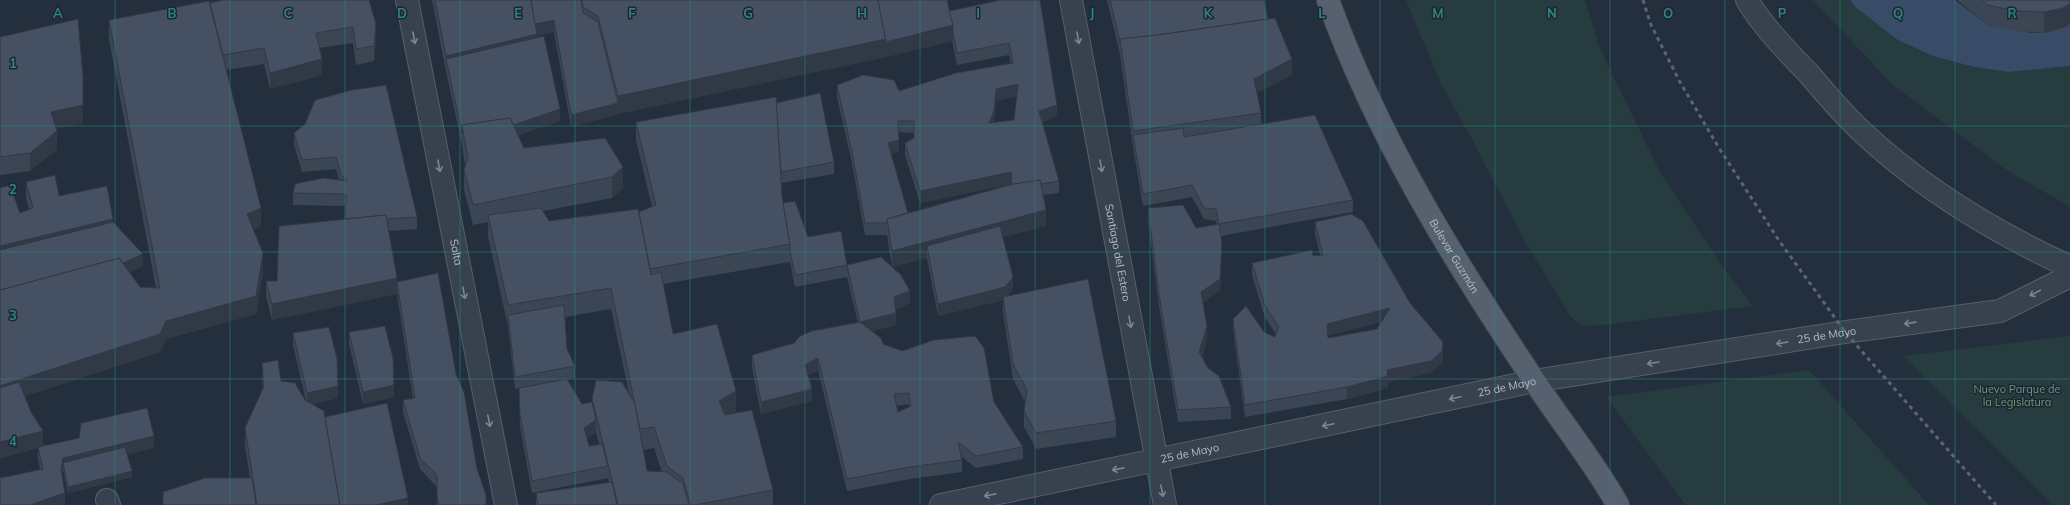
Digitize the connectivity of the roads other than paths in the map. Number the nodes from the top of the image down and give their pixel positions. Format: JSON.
{"nodes":[{"id":1,"x":406,"y":0,"type":"edge"},
{"id":2,"x":1070,"y":0,"type":"edge"},
{"id":3,"x":1328,"y":0,"type":"edge"},
{"id":4,"x":1746,"y":0,"type":"edge"},
{"id":5,"x":2070,"y":266,"type":"edge"},
{"id":6,"x":2070,"y":276,"type":"edge"},
{"id":7,"x":1534,"y":381,"type":"junction"},
{"id":8,"x":1156,"y":462,"type":"junction"},
{"id":9,"x":1617,"y":501,"type":"edge"},
{"id":10,"x":506,"y":505,"type":"edge"},
{"id":11,"x":941,"y":505,"type":"edge"},
{"id":12,"x":1164,"y":505,"type":"edge"}],
"edges":[{"from":1,"to":10,"type":"street","name":"Salta","one_way":true},
{"from":2,"to":8,"type":"street","name":"Santiago del Estero","one_way":true},
{"from":3,"to":7,"type":"main road","name":"Bulevar Guzmán"},
{"from":4,"to":5,"type":"street"},
{"from":6,"to":7,"type":"street","name":"25 de Mayo","one_way":true},
{"from":7,"to":8,"type":"street","name":"25 de Mayo","one_way":true},
{"from":7,"to":9,"type":"main road","name":"Bulevar Guzmán"},
{"from":8,"to":11,"type":"street","name":"25 de Mayo","one_way":true},
{"from":8,"to":12,"type":"street","name":"Santiago del Estero","one_way":true}]}
